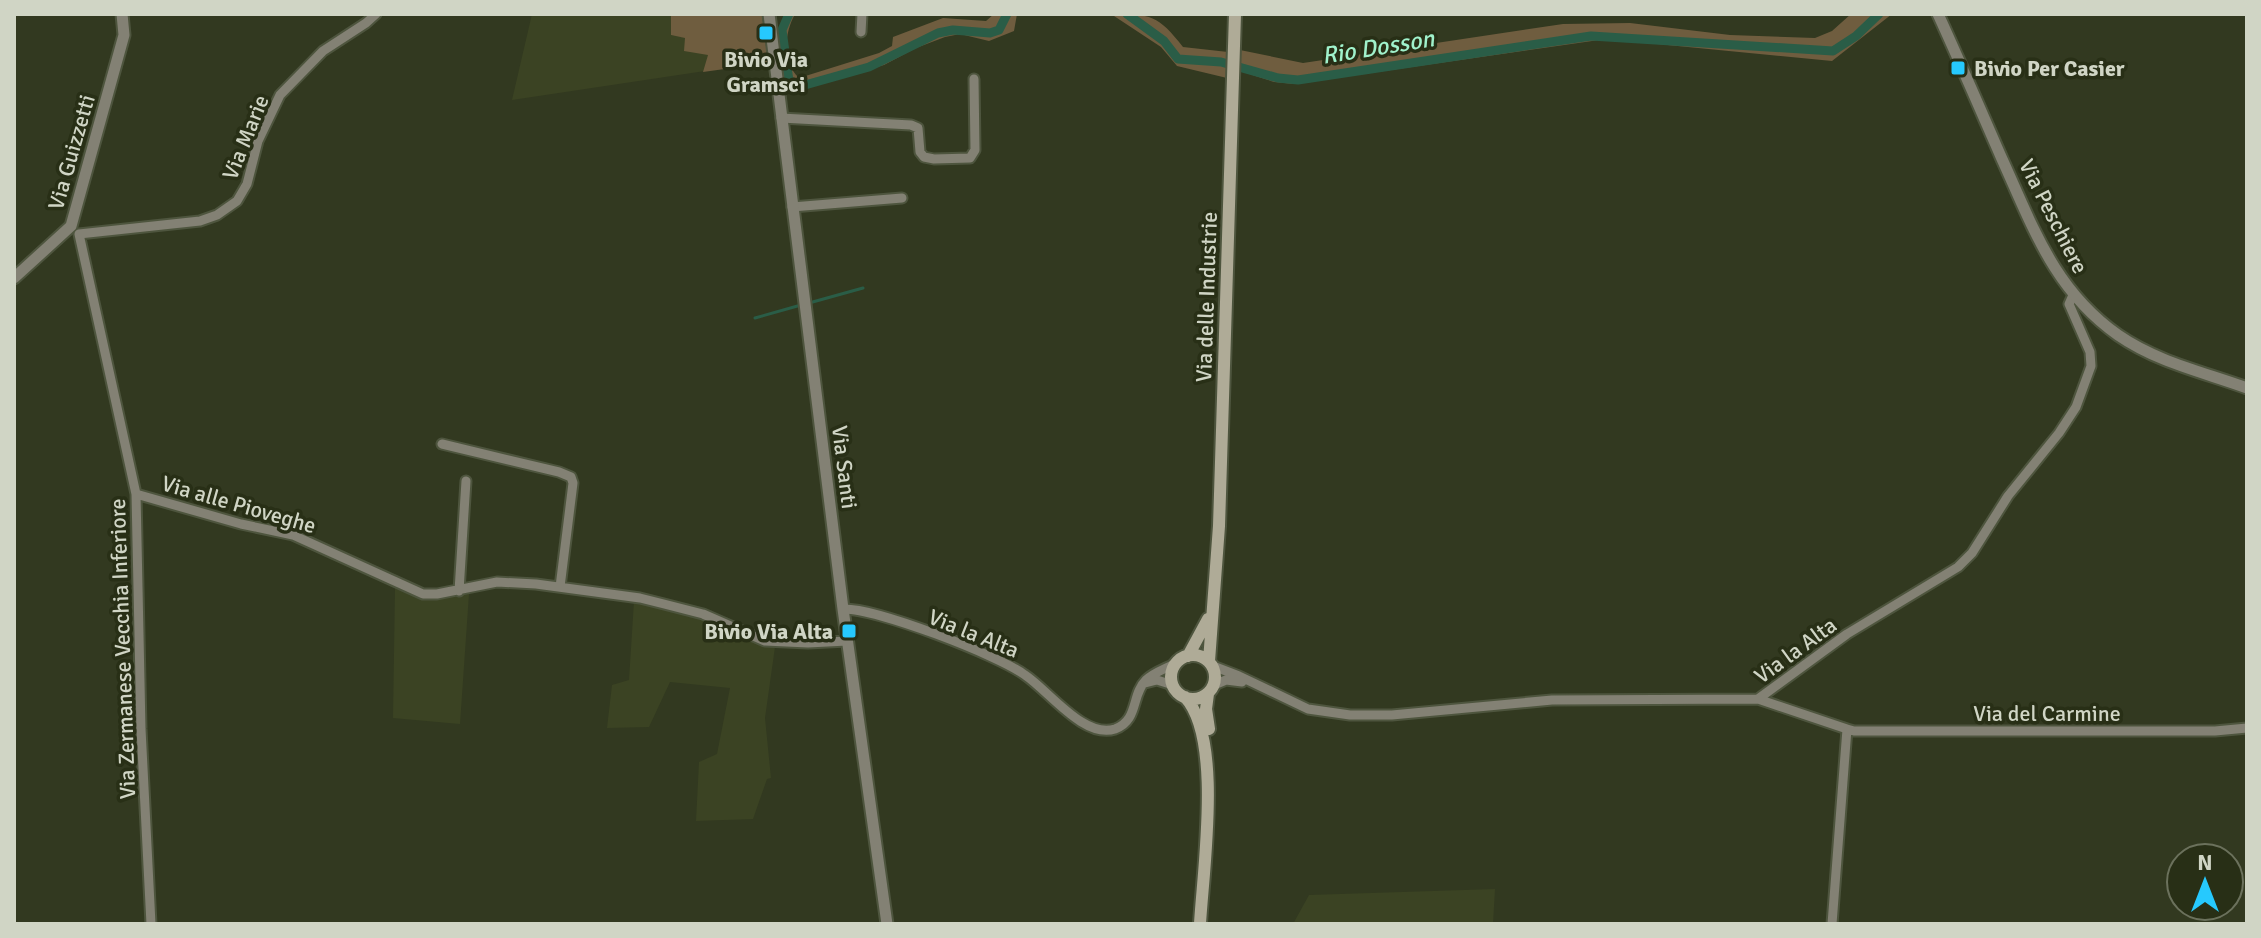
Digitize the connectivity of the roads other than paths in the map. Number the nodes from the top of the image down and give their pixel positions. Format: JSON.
{"nodes":[{"id":1,"x":122,"y":14,"type":"edge"},
{"id":2,"x":376,"y":14,"type":"edge"},
{"id":3,"x":769,"y":14,"type":"edge"},
{"id":4,"x":862,"y":14,"type":"edge"},
{"id":5,"x":1235,"y":14,"type":"edge"},
{"id":6,"x":1938,"y":14,"type":"edge"},
{"id":7,"x":861,"y":32,"type":"dead end"},
{"id":8,"x":974,"y":79,"type":"dead end"},
{"id":9,"x":781,"y":118,"type":"junction"},
{"id":10,"x":902,"y":198,"type":"dead end"},
{"id":11,"x":792,"y":207,"type":"junction"},
{"id":12,"x":75,"y":230,"type":"junction"},
{"id":13,"x":14,"y":278,"type":"edge"},
{"id":14,"x":2073,"y":295,"type":"junction"},
{"id":15,"x":2247,"y":388,"type":"edge"},
{"id":16,"x":442,"y":444,"type":"dead end"},
{"id":17,"x":466,"y":481,"type":"dead end"},
{"id":18,"x":136,"y":494,"type":"junction"},
{"id":19,"x":1216,"y":581,"type":"junction"},
{"id":20,"x":560,"y":587,"type":"junction"},
{"id":21,"x":459,"y":591,"type":"junction"},
{"id":22,"x":843,"y":609,"type":"junction"},
{"id":23,"x":847,"y":641,"type":"junction"},
{"id":24,"x":1183,"y":659,"type":"junction"},
{"id":25,"x":1211,"y":664,"type":"junction"},
{"id":26,"x":1142,"y":685,"type":"junction"},
{"id":27,"x":1173,"y":685,"type":"junction"},
{"id":28,"x":1211,"y":689,"type":"junction"},
{"id":29,"x":1272,"y":692,"type":"junction"},
{"id":30,"x":1185,"y":697,"type":"junction"},
{"id":31,"x":1758,"y":699,"type":"junction"},
{"id":32,"x":2247,"y":728,"type":"edge"},
{"id":33,"x":1847,"y":729,"type":"junction"},
{"id":34,"x":151,"y":924,"type":"edge"},
{"id":35,"x":887,"y":924,"type":"edge"},
{"id":36,"x":1200,"y":924,"type":"edge"},
{"id":37,"x":1207,"y":924,"type":"edge"},
{"id":38,"x":1832,"y":924,"type":"edge"}],
"edges":[{"from":1,"to":12,"type":"street","name":"Via Guizzetti"},
{"from":2,"to":12,"type":"street","name":"Via Marie"},
{"from":3,"to":9,"type":"street","name":"Via Santi"},
{"from":4,"to":7,"type":"street"},
{"from":5,"to":19,"type":"main road","name":"Via delle Industrie"},
{"from":6,"to":14,"type":"street","name":"Via Peschiere"},
{"from":8,"to":9,"type":"street"},
{"from":9,"to":11,"type":"street","name":"Via Santi"},
{"from":10,"to":11,"type":"street"},
{"from":11,"to":22,"type":"street","name":"Via Santi"},
{"from":12,"to":13,"type":"street","name":"Via Guizzetti"},
{"from":12,"to":18,"type":"street","name":"Via Zermanese Vecchia Inferiore"},
{"from":14,"to":15,"type":"street","name":"Via Peschiere"},
{"from":14,"to":31,"type":"street","name":"Via la Alta"},
{"from":16,"to":20,"type":"street"},
{"from":17,"to":21,"type":"street"},
{"from":18,"to":21,"type":"street","name":"Via alle Pioveghe"},
{"from":18,"to":34,"type":"street","name":"Via Zermanese Vecchia Inferiore"},
{"from":19,"to":24,"type":"main road","name":"Via delle Industrie"},
{"from":19,"to":25,"type":"main road","name":"Via delle Industrie"},
{"from":20,"to":21,"type":"street","name":"Via alle Pioveghe"},
{"from":20,"to":23,"type":"street","name":"Via alle Pioveghe"},
{"from":22,"to":23,"type":"street","name":"Via Santi"},
{"from":22,"to":26,"type":"street","name":"Via la Alta"},
{"from":23,"to":35,"type":"street","name":"Via Santi"},
{"from":24,"to":25,"type":"main road"},
{"from":24,"to":26,"type":"street"},
{"from":24,"to":27,"type":"main road"},
{"from":25,"to":28,"type":"main road"},
{"from":25,"to":29,"type":"street"},
{"from":26,"to":27,"type":"street"},
{"from":27,"to":30,"type":"main road"},
{"from":28,"to":29,"type":"street"},
{"from":28,"to":30,"type":"main road"},
{"from":28,"to":37,"type":"main road"},
{"from":29,"to":31,"type":"street","name":"Via la Alta"},
{"from":30,"to":36,"type":"main road"},
{"from":31,"to":33,"type":"street","name":"Via del Carmine"},
{"from":32,"to":33,"type":"street","name":"Via del Carmine"},
{"from":33,"to":38,"type":"street"}]}
